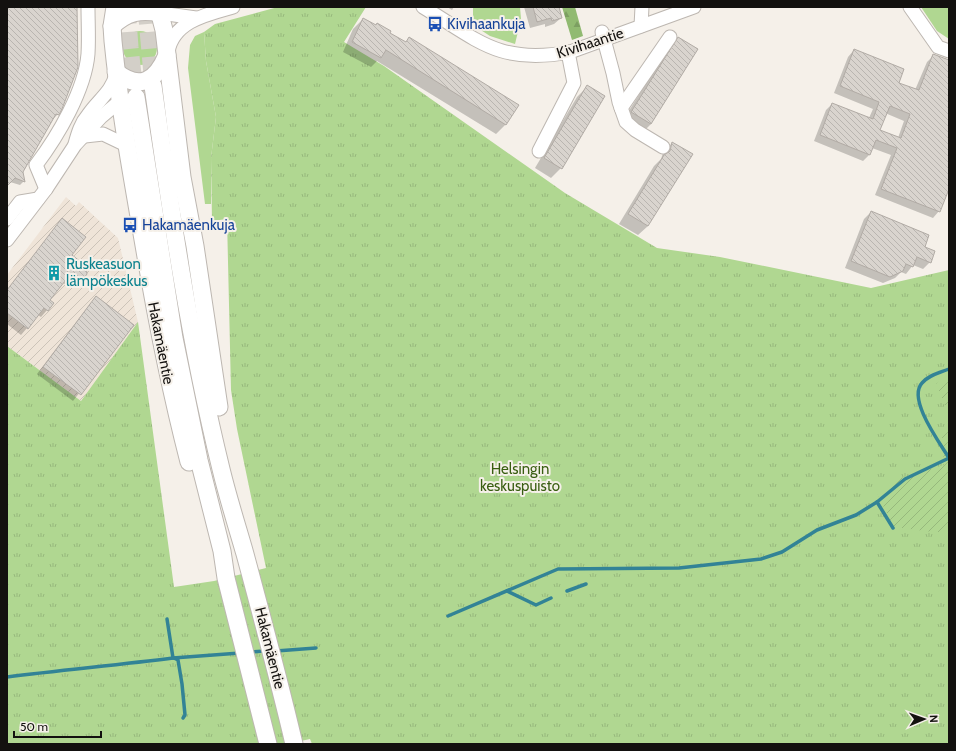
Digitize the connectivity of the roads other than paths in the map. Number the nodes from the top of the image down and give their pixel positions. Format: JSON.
{"nodes":[{"id":1,"x":88,"y":7,"type":"edge"},
{"id":2,"x":115,"y":7,"type":"edge"},
{"id":3,"x":233,"y":7,"type":"edge"},
{"id":4,"x":423,"y":7,"type":"edge"},
{"id":5,"x":642,"y":7,"type":"edge"},
{"id":6,"x":694,"y":7,"type":"edge"},
{"id":7,"x":910,"y":7,"type":"edge"},
{"id":8,"x":159,"y":10,"type":"edge"},
{"id":9,"x":196,"y":18,"type":"junction"},
{"id":10,"x":112,"y":26,"type":"junction"},
{"id":11,"x":641,"y":26,"type":"junction"},
{"id":12,"x":603,"y":36,"type":"junction"},
{"id":13,"x":670,"y":37,"type":"dead end"},
{"id":14,"x":949,"y":51,"type":"edge"},
{"id":15,"x":568,"y":52,"type":"junction"},
{"id":16,"x":167,"y":56,"type":"junction"},
{"id":17,"x":116,"y":72,"type":"junction"},
{"id":18,"x":150,"y":84,"type":"junction"},
{"id":19,"x":128,"y":99,"type":"junction"},
{"id":20,"x":621,"y":108,"type":"junction"},
{"id":21,"x":85,"y":136,"type":"junction"},
{"id":22,"x":75,"y":145,"type":"junction"},
{"id":23,"x":126,"y":145,"type":"junction"},
{"id":24,"x":663,"y":147,"type":"dead end"},
{"id":25,"x":538,"y":151,"type":"dead end"},
{"id":26,"x":42,"y":194,"type":"junction"},
{"id":27,"x":20,"y":202,"type":"junction"},
{"id":28,"x":7,"y":207,"type":"edge"},
{"id":29,"x":7,"y":219,"type":"edge"},
{"id":30,"x":7,"y":240,"type":"edge"},
{"id":31,"x":208,"y":414,"type":"junction"},
{"id":32,"x":191,"y":417,"type":"junction"},
{"id":33,"x":232,"y":506,"type":"junction"},
{"id":34,"x":226,"y":578,"type":"junction"},
{"id":35,"x":294,"y":743,"type":"edge"},
{"id":36,"x":268,"y":744,"type":"edge"}],
"edges":[{"from":1,"to":26,"type":"street"},
{"from":2,"to":10,"type":"main road","name":"Hakamäentie"},
{"from":3,"to":9,"type":"street"},
{"from":4,"to":15,"type":"street","name":"Kivihaantie"},
{"from":5,"to":11,"type":"street"},
{"from":6,"to":11,"type":"street","name":"Kivihaantie"},
{"from":7,"to":14,"type":"street"},
{"from":8,"to":9,"type":"street"},
{"from":8,"to":10,"type":"main road"},
{"from":8,"to":16,"type":"main road","name":"Hakamäentie"},
{"from":9,"to":16,"type":"street"},
{"from":10,"to":17,"type":"main road","name":"Hakamäentie"},
{"from":11,"to":12,"type":"street","name":"Kivihaantie"},
{"from":12,"to":15,"type":"street","name":"Kivihaantie"},
{"from":12,"to":20,"type":"street"},
{"from":13,"to":20,"type":"street"},
{"from":15,"to":25,"type":"street"},
{"from":16,"to":18,"type":"main road"},
{"from":16,"to":33,"type":"main road","name":"Hakamäentie"},
{"from":17,"to":18,"type":"main road"},
{"from":17,"to":19,"type":"main road","name":"Hakamäentie"},
{"from":17,"to":22,"type":"street"},
{"from":18,"to":19,"type":"main road"},
{"from":18,"to":31,"type":"main road","name":"Hakamäentie"},
{"from":19,"to":21,"type":"street"},
{"from":19,"to":23,"type":"main road","name":"Hakamäentie"},
{"from":19,"to":32,"type":"main road","name":"Hakamäentie"},
{"from":20,"to":24,"type":"street"},
{"from":21,"to":22,"type":"street"},
{"from":21,"to":23,"type":"street"},
{"from":22,"to":26,"type":"street"},
{"from":23,"to":34,"type":"main road","name":"Hakamäentie"},
{"from":26,"to":27,"type":"street"},
{"from":26,"to":30,"type":"street"},
{"from":27,"to":28,"type":"street"},
{"from":27,"to":29,"type":"street"},
{"from":31,"to":32,"type":"street"},
{"from":31,"to":33,"type":"main road","name":"Hakamäentie"},
{"from":32,"to":34,"type":"main road","name":"Hakamäentie"},
{"from":33,"to":35,"type":"main road","name":"Hakamäentie"},
{"from":34,"to":36,"type":"main road","name":"Hakamäentie"}]}
